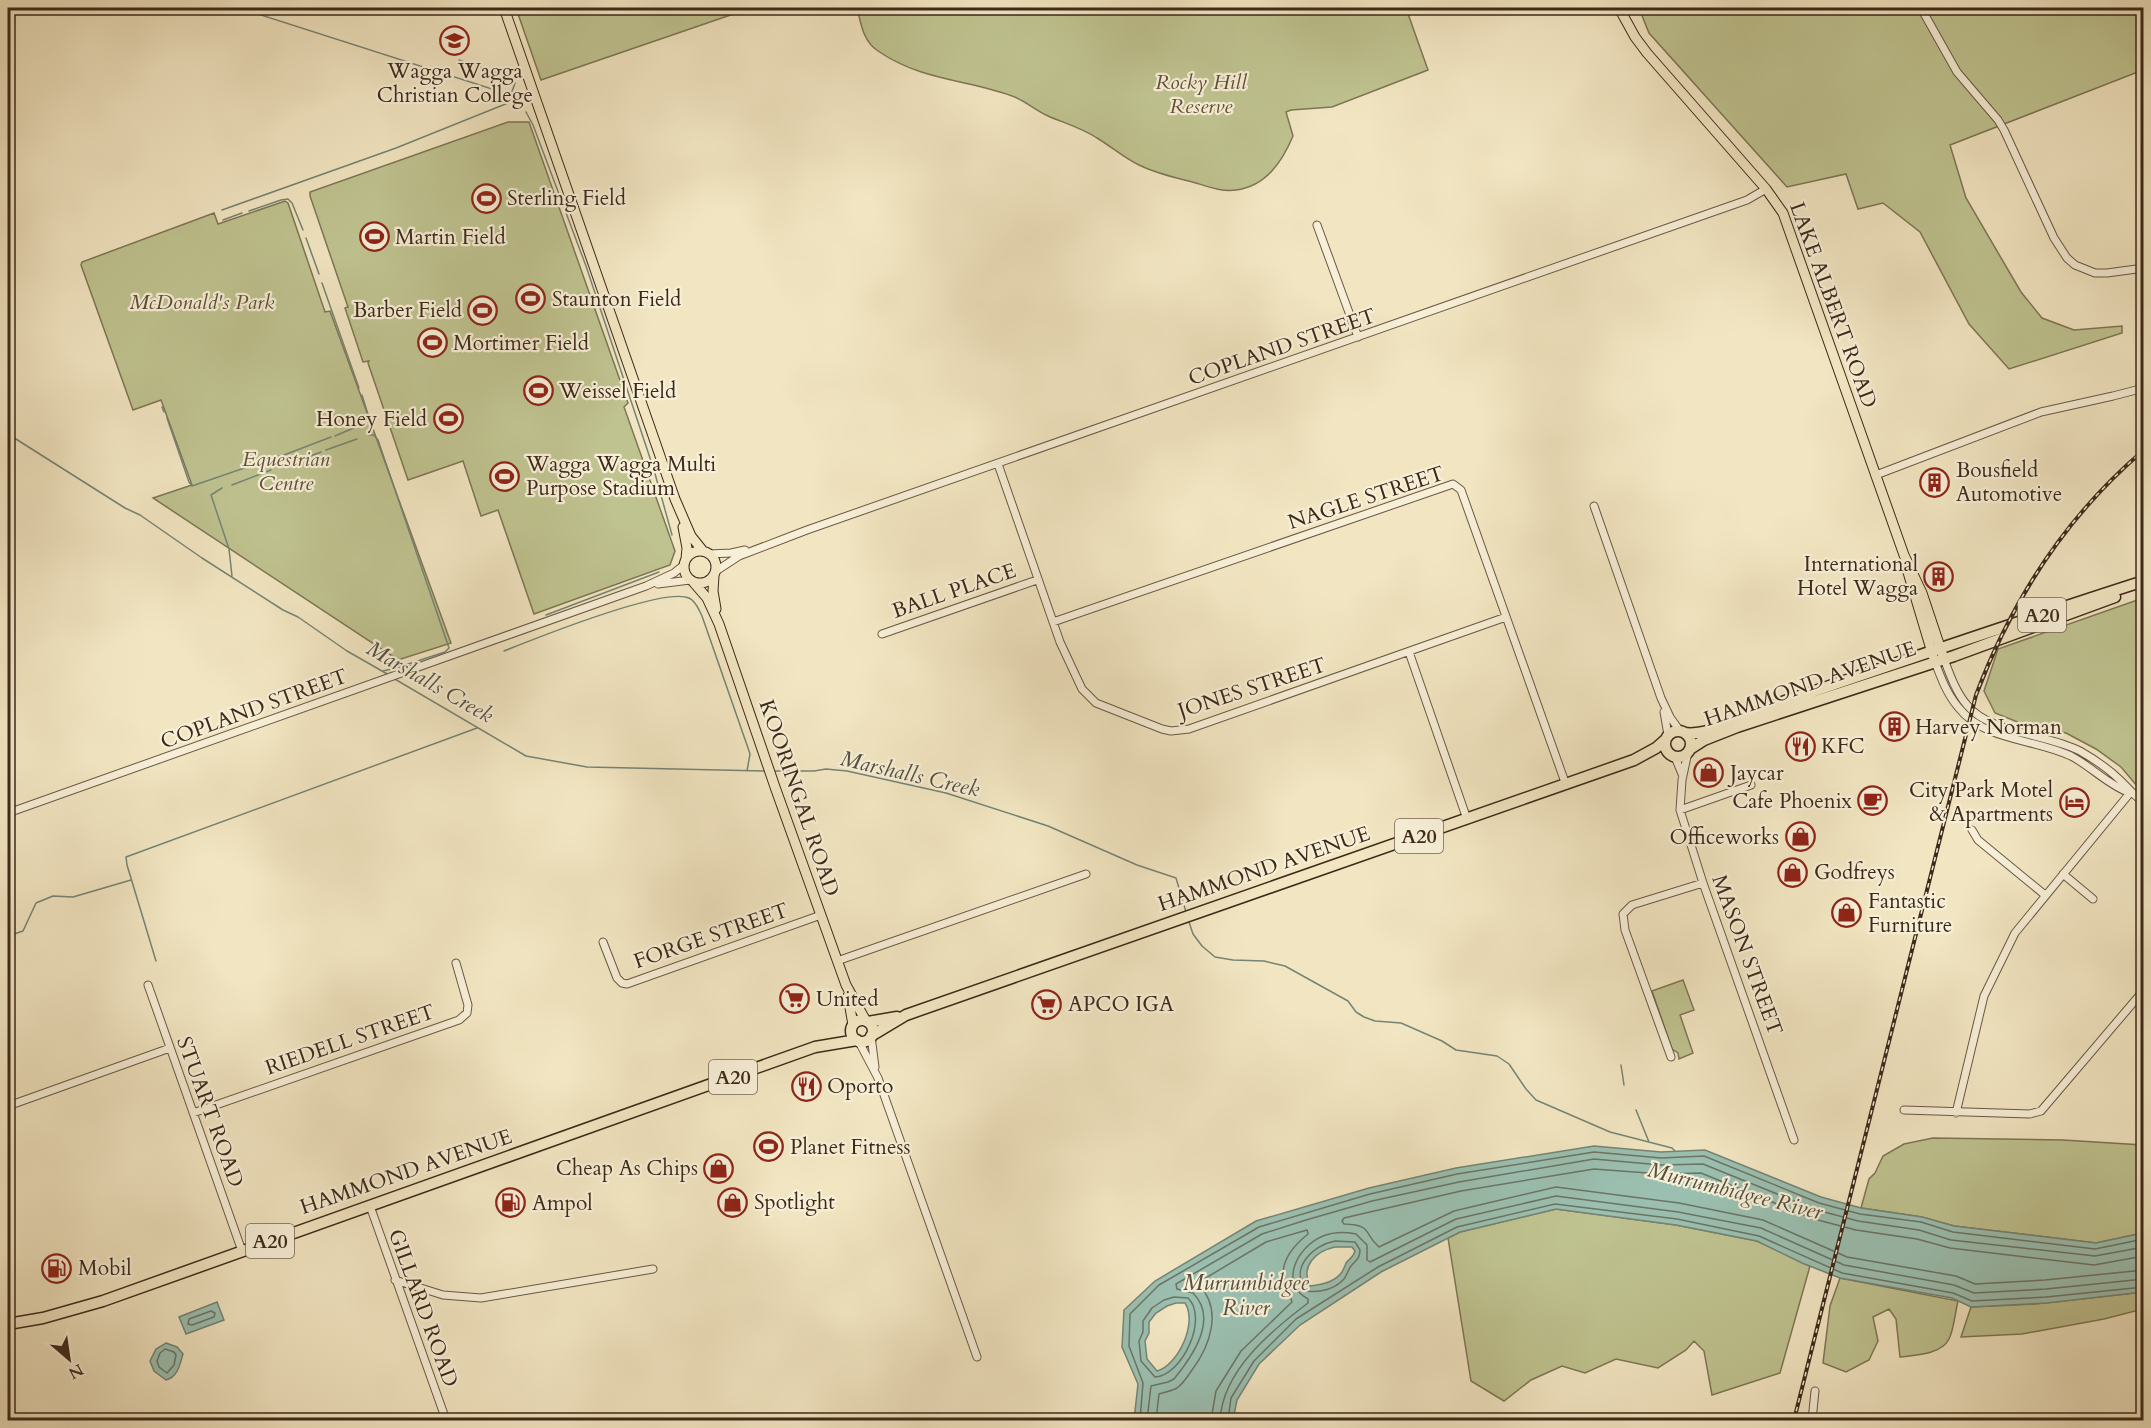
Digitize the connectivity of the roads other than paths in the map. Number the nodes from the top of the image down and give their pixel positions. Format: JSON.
{"nodes":[{"id":1,"x":504,"y":8,"type":"edge"},
{"id":2,"x":1619,"y":8,"type":"edge"},
{"id":3,"x":1921,"y":8,"type":"edge"},
{"id":4,"x":1766,"y":189,"type":"junction"},
{"id":5,"x":1317,"y":225,"type":"dead end"},
{"id":6,"x":2144,"y":268,"type":"edge"},
{"id":7,"x":1358,"y":338,"type":"junction"},
{"id":8,"x":2144,"y":388,"type":"edge"},
{"id":9,"x":998,"y":464,"type":"junction"},
{"id":10,"x":1876,"y":475,"type":"junction"},
{"id":11,"x":675,"y":499,"type":"junction"},
{"id":12,"x":1594,"y":506,"type":"dead end"},
{"id":13,"x":807,"y":530,"type":"junction"},
{"id":14,"x":706,"y":552,"type":"junction"},
{"id":15,"x":685,"y":562,"type":"junction"},
{"id":16,"x":715,"y":573,"type":"junction"},
{"id":17,"x":1037,"y":580,"type":"junction"},
{"id":18,"x":692,"y":581,"type":"junction"},
{"id":19,"x":2144,"y":581,"type":"edge"},
{"id":20,"x":646,"y":586,"type":"junction"},
{"id":21,"x":2144,"y":586,"type":"edge"},
{"id":22,"x":1506,"y":617,"type":"junction"},
{"id":23,"x":1053,"y":622,"type":"junction"},
{"id":24,"x":719,"y":624,"type":"junction"},
{"id":25,"x":882,"y":634,"type":"dead end"},
{"id":26,"x":1409,"y":652,"type":"junction"},
{"id":27,"x":1937,"y":655,"type":"junction"},
{"id":28,"x":1661,"y":698,"type":"junction"},
{"id":29,"x":1682,"y":732,"type":"junction"},
{"id":30,"x":1667,"y":738,"type":"junction"},
{"id":31,"x":1689,"y":751,"type":"junction"},
{"id":32,"x":1672,"y":755,"type":"junction"},
{"id":33,"x":1634,"y":760,"type":"junction"},
{"id":34,"x":2097,"y":762,"type":"junction"},
{"id":35,"x":2092,"y":769,"type":"junction"},
{"id":36,"x":2108,"y":770,"type":"junction"},
{"id":37,"x":2103,"y":777,"type":"junction"},
{"id":38,"x":1682,"y":780,"type":"junction"},
{"id":39,"x":1751,"y":784,"type":"dead end"},
{"id":40,"x":1566,"y":785,"type":"junction"},
{"id":41,"x":2130,"y":793,"type":"junction"},
{"id":42,"x":2144,"y":803,"type":"edge"},
{"id":43,"x":1680,"y":810,"type":"junction"},
{"id":44,"x":8,"y":813,"type":"edge"},
{"id":45,"x":1467,"y":819,"type":"junction"},
{"id":46,"x":1972,"y":830,"type":"dead end"},
{"id":47,"x":1086,"y":873,"type":"dead end"},
{"id":48,"x":2063,"y":874,"type":"junction"},
{"id":49,"x":1703,"y":883,"type":"junction"},
{"id":50,"x":2045,"y":895,"type":"junction"},
{"id":51,"x":2093,"y":899,"type":"dead end"},
{"id":52,"x":820,"y":915,"type":"junction"},
{"id":53,"x":603,"y":942,"type":"dead end"},
{"id":54,"x":837,"y":961,"type":"junction"},
{"id":55,"x":456,"y":963,"type":"dead end"},
{"id":56,"x":846,"y":984,"type":"junction"},
{"id":57,"x":148,"y":985,"type":"dead end"},
{"id":58,"x":2144,"y":990,"type":"edge"},
{"id":59,"x":906,"y":1015,"type":"junction"},
{"id":60,"x":867,"y":1021,"type":"junction"},
{"id":61,"x":852,"y":1026,"type":"junction"},
{"id":62,"x":871,"y":1036,"type":"junction"},
{"id":63,"x":858,"y":1040,"type":"junction"},
{"id":64,"x":815,"y":1047,"type":"junction"},
{"id":65,"x":170,"y":1048,"type":"junction"},
{"id":66,"x":1671,"y":1057,"type":"dead end"},
{"id":67,"x":878,"y":1078,"type":"junction"},
{"id":68,"x":8,"y":1106,"type":"edge"},
{"id":69,"x":1904,"y":1110,"type":"dead end"},
{"id":70,"x":193,"y":1113,"type":"junction"},
{"id":71,"x":1956,"y":1113,"type":"junction"},
{"id":72,"x":1794,"y":1140,"type":"dead end"},
{"id":73,"x":370,"y":1206,"type":"junction"},
{"id":74,"x":242,"y":1251,"type":"junction"},
{"id":75,"x":653,"y":1269,"type":"dead end"},
{"id":76,"x":395,"y":1280,"type":"junction"},
{"id":77,"x":8,"y":1324,"type":"edge"},
{"id":78,"x":977,"y":1357,"type":"dead end"},
{"id":79,"x":1815,"y":1391,"type":"dead end"},
{"id":80,"x":446,"y":1420,"type":"edge"},
{"id":81,"x":1812,"y":1420,"type":"edge"}],
"edges":[{"from":1,"to":11,"type":"main road"},
{"from":2,"to":4,"type":"main road","name":"LAKE ALBERT ROAD"},
{"from":3,"to":6,"type":"street"},
{"from":4,"to":7,"type":"street","name":"COPLAND STREET"},
{"from":4,"to":10,"type":"main road","name":"LAKE ALBERT ROAD"},
{"from":5,"to":7,"type":"street"},
{"from":7,"to":9,"type":"street","name":"COPLAND STREET"},
{"from":8,"to":10,"type":"street"},
{"from":9,"to":13,"type":"street","name":"COPLAND STREET"},
{"from":9,"to":17,"type":"street","name":"JONES STREET"},
{"from":10,"to":27,"type":"main road","name":"LAKE ALBERT ROAD"},
{"from":11,"to":14,"type":"main road"},
{"from":11,"to":15,"type":"main road"},
{"from":12,"to":28,"type":"street"},
{"from":13,"to":14,"type":"street","name":"COPLAND STREET"},
{"from":13,"to":16,"type":"street","name":"COPLAND STREET"},
{"from":14,"to":15,"type":"main road"},
{"from":14,"to":16,"type":"main road"},
{"from":15,"to":18,"type":"main road"},
{"from":15,"to":20,"type":"street","name":"COPLAND STREET"},
{"from":16,"to":18,"type":"main road"},
{"from":16,"to":24,"type":"main road","name":"KOORINGAL ROAD"},
{"from":17,"to":23,"type":"street","name":"JONES STREET"},
{"from":17,"to":25,"type":"street","name":"BALL PLACE"},
{"from":18,"to":20,"type":"street","name":"COPLAND STREET"},
{"from":18,"to":24,"type":"main road","name":"KOORINGAL ROAD"},
{"from":19,"to":27,"type":"highway","number":"A20"},
{"from":20,"to":44,"type":"street","name":"COPLAND STREET"},
{"from":21,"to":27,"type":"highway","number":"A20"},
{"from":22,"to":23,"type":"street","name":"NAGLE STREET"},
{"from":22,"to":26,"type":"street","name":"JONES STREET"},
{"from":22,"to":40,"type":"street","name":"NAGLE STREET"},
{"from":23,"to":26,"type":"street","name":"JONES STREET"},
{"from":24,"to":52,"type":"main road","name":"KOORINGAL ROAD"},
{"from":26,"to":45,"type":"street"},
{"from":27,"to":29,"type":"highway","name":"HAMMOND AVENUE","number":"A20"},
{"from":27,"to":31,"type":"highway","name":"HAMMOND AVENUE","number":"A20"},
{"from":27,"to":34,"type":"street"},
{"from":27,"to":35,"type":"street"},
{"from":28,"to":29,"type":"street"},
{"from":28,"to":30,"type":"street"},
{"from":29,"to":30,"type":"highway","number":"A20"},
{"from":29,"to":31,"type":"highway"},
{"from":30,"to":32,"type":"highway"},
{"from":30,"to":33,"type":"highway","name":"HAMMOND AVENUE","number":"A20"},
{"from":31,"to":32,"type":"highway","number":"A20"},
{"from":31,"to":38,"type":"street","name":"MASON STREET"},
{"from":32,"to":33,"type":"highway","name":"HAMMOND AVENUE","number":"A20"},
{"from":32,"to":38,"type":"street","name":"MASON STREET"},
{"from":33,"to":40,"type":"highway","name":"HAMMOND AVENUE","number":"A20"},
{"from":34,"to":35,"type":"street"},
{"from":34,"to":36,"type":"street"},
{"from":35,"to":37,"type":"street"},
{"from":36,"to":37,"type":"street"},
{"from":36,"to":41,"type":"street"},
{"from":37,"to":41,"type":"street"},
{"from":38,"to":43,"type":"street","name":"MASON STREET"},
{"from":39,"to":43,"type":"street"},
{"from":40,"to":45,"type":"highway","name":"HAMMOND AVENUE","number":"A20"},
{"from":41,"to":42,"type":"street"},
{"from":41,"to":48,"type":"street"},
{"from":43,"to":49,"type":"street","name":"MASON STREET"},
{"from":45,"to":59,"type":"highway","name":"HAMMOND AVENUE","number":"A20"},
{"from":46,"to":50,"type":"street"},
{"from":47,"to":54,"type":"street"},
{"from":48,"to":50,"type":"street"},
{"from":48,"to":51,"type":"street"},
{"from":49,"to":66,"type":"street"},
{"from":49,"to":72,"type":"street","name":"MASON STREET"},
{"from":50,"to":71,"type":"street"},
{"from":52,"to":53,"type":"street","name":"FORGE STREET"},
{"from":52,"to":54,"type":"main road","name":"KOORINGAL ROAD"},
{"from":54,"to":56,"type":"main road","name":"KOORINGAL ROAD"},
{"from":55,"to":70,"type":"street","name":"RIEDELL STREET"},
{"from":56,"to":60,"type":"main road","name":"KOORINGAL ROAD"},
{"from":56,"to":61,"type":"main road","name":"KOORINGAL ROAD"},
{"from":57,"to":65,"type":"street","name":"STUART ROAD"},
{"from":58,"to":71,"type":"street"},
{"from":59,"to":60,"type":"highway","name":"HAMMOND AVENUE","number":"A20"},
{"from":59,"to":62,"type":"highway","name":"HAMMOND AVENUE","number":"A20"},
{"from":60,"to":61,"type":"highway","number":"A20"},
{"from":60,"to":62,"type":"highway"},
{"from":61,"to":63,"type":"highway"},
{"from":61,"to":64,"type":"highway","name":"HAMMOND AVENUE","number":"A20"},
{"from":62,"to":63,"type":"highway","number":"A20"},
{"from":62,"to":67,"type":"street"},
{"from":63,"to":64,"type":"highway","name":"HAMMOND AVENUE","number":"A20"},
{"from":63,"to":67,"type":"street"},
{"from":64,"to":73,"type":"highway","name":"HAMMOND AVENUE","number":"A20"},
{"from":65,"to":68,"type":"street"},
{"from":65,"to":70,"type":"street","name":"STUART ROAD"},
{"from":67,"to":78,"type":"street"},
{"from":69,"to":71,"type":"street"},
{"from":70,"to":74,"type":"street","name":"STUART ROAD"},
{"from":73,"to":74,"type":"highway","name":"HAMMOND AVENUE","number":"A20"},
{"from":73,"to":76,"type":"street","name":"GILLARD ROAD"},
{"from":74,"to":77,"type":"highway","name":"HAMMOND AVENUE","number":"A20"},
{"from":75,"to":76,"type":"street"},
{"from":76,"to":80,"type":"street","name":"GILLARD ROAD"},
{"from":79,"to":81,"type":"street"}]}
